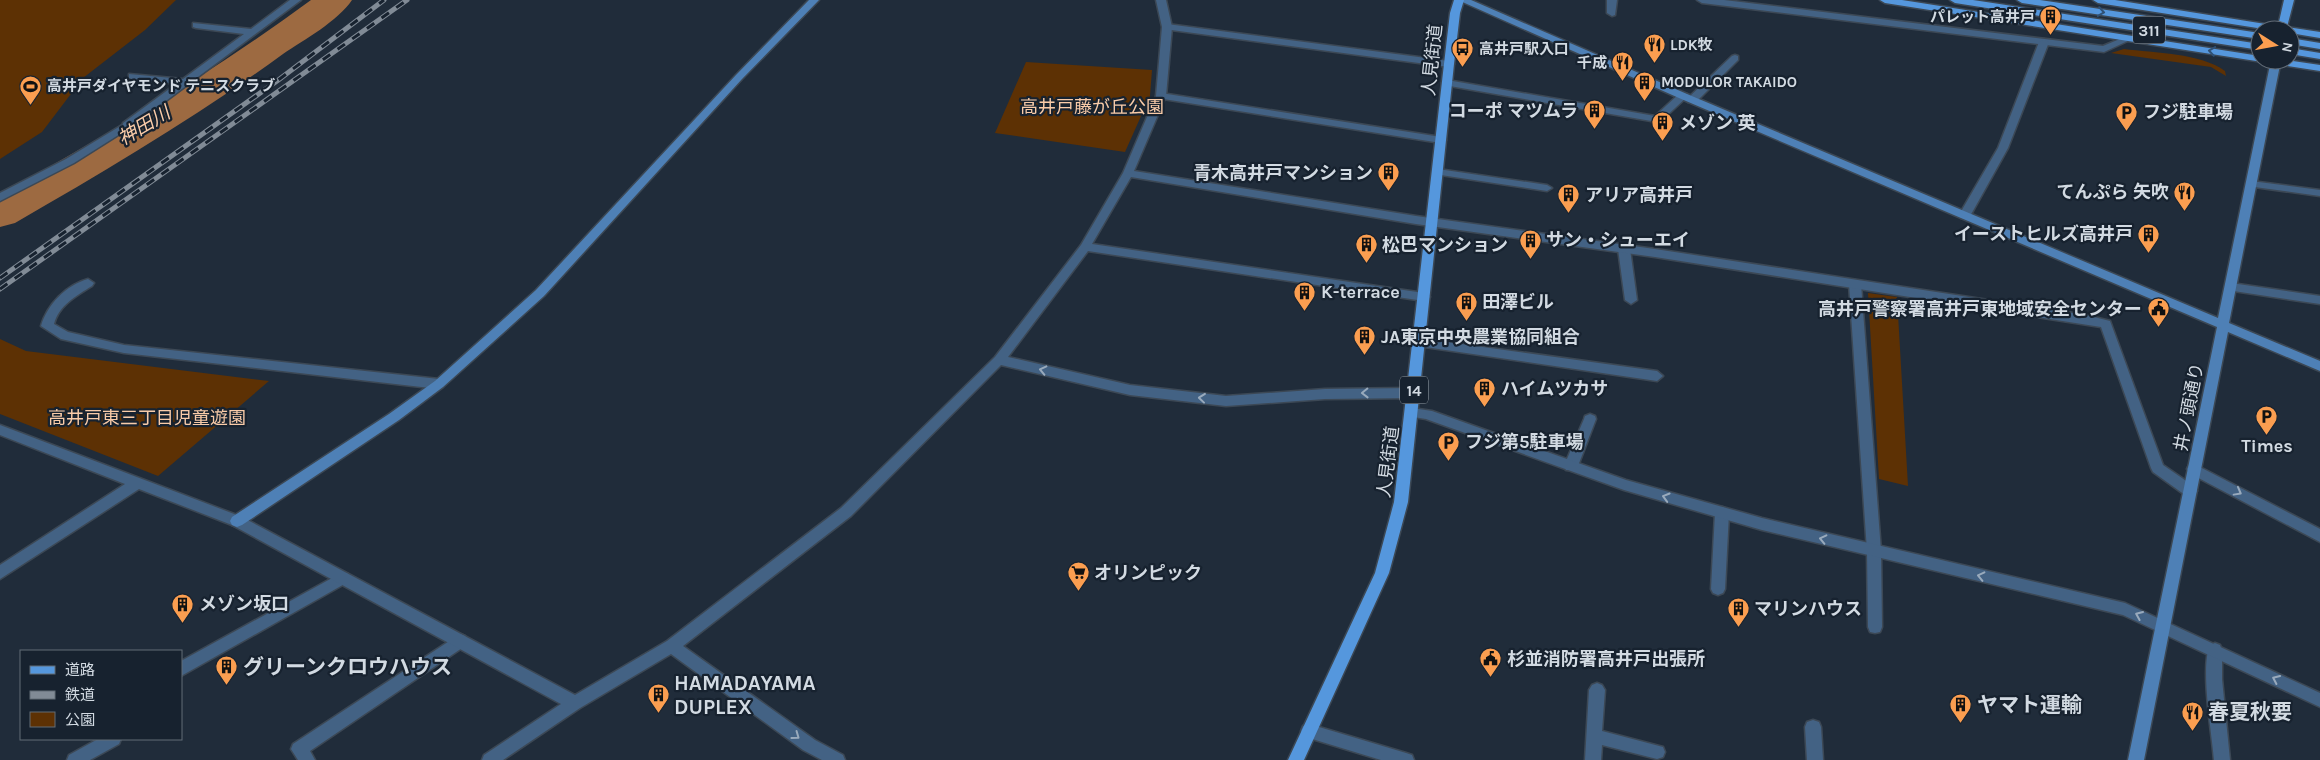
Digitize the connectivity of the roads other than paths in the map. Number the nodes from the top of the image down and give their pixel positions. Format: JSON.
{"nodes":[{"id":1,"x":296,"y":0,"type":"edge"},
{"id":2,"x":814,"y":0,"type":"edge"},
{"id":3,"x":1161,"y":0,"type":"edge"},
{"id":4,"x":1459,"y":0,"type":"edge"},
{"id":5,"x":1463,"y":0,"type":"edge"},
{"id":6,"x":1612,"y":0,"type":"edge"},
{"id":7,"x":1702,"y":0,"type":"edge"},
{"id":8,"x":1885,"y":0,"type":"edge"},
{"id":9,"x":1955,"y":0,"type":"edge"},
{"id":10,"x":2022,"y":0,"type":"edge"},
{"id":11,"x":2098,"y":0,"type":"edge"},
{"id":12,"x":2289,"y":0,"type":"edge"},
{"id":13,"x":1612,"y":13,"type":"dead end"},
{"id":14,"x":2284,"y":20,"type":"edge"},
{"id":15,"x":2250,"y":24,"type":"edge"},
{"id":16,"x":196,"y":25,"type":"dead end"},
{"id":17,"x":1168,"y":27,"type":"junction"},
{"id":18,"x":252,"y":32,"type":"junction"},
{"id":19,"x":2300,"y":32,"type":"edge"},
{"id":20,"x":2250,"y":34,"type":"edge"},
{"id":21,"x":2320,"y":35,"type":"edge"},
{"id":22,"x":2127,"y":39,"type":"junction"},
{"id":23,"x":2044,"y":42,"type":"junction"},
{"id":24,"x":2300,"y":43,"type":"edge"},
{"id":25,"x":2250,"y":45,"type":"edge"},
{"id":26,"x":2320,"y":46,"type":"edge"},
{"id":27,"x":2300,"y":53,"type":"edge"},
{"id":28,"x":2320,"y":56,"type":"edge"},
{"id":29,"x":2250,"y":57,"type":"edge"},
{"id":30,"x":1735,"y":58,"type":"dead end"},
{"id":31,"x":1449,"y":64,"type":"junction"},
{"id":32,"x":2300,"y":65,"type":"edge"},
{"id":33,"x":2320,"y":68,"type":"edge"},
{"id":34,"x":2270,"y":70,"type":"edge"},
{"id":35,"x":132,"y":76,"type":"dead end"},
{"id":36,"x":186,"y":82,"type":"junction"},
{"id":37,"x":1447,"y":83,"type":"junction"},
{"id":38,"x":1161,"y":96,"type":"junction"},
{"id":39,"x":1687,"y":98,"type":"junction"},
{"id":40,"x":1441,"y":140,"type":"junction"},
{"id":41,"x":1438,"y":172,"type":"junction"},
{"id":42,"x":1128,"y":173,"type":"junction"},
{"id":43,"x":2251,"y":184,"type":"junction"},
{"id":44,"x":1547,"y":188,"type":"dead end"},
{"id":45,"x":2320,"y":193,"type":"edge"},
{"id":46,"x":0,"y":197,"type":"edge"},
{"id":47,"x":1965,"y":215,"type":"junction"},
{"id":48,"x":1432,"y":223,"type":"junction"},
{"id":49,"x":1085,"y":247,"type":"junction"},
{"id":50,"x":1624,"y":249,"type":"junction"},
{"id":51,"x":88,"y":282,"type":"dead end"},
{"id":52,"x":1855,"y":284,"type":"junction"},
{"id":53,"x":2231,"y":287,"type":"junction"},
{"id":54,"x":1424,"y":297,"type":"junction"},
{"id":55,"x":1630,"y":300,"type":"dead end"},
{"id":56,"x":2320,"y":300,"type":"edge"},
{"id":57,"x":2223,"y":325,"type":"junction"},
{"id":58,"x":1418,"y":342,"type":"junction"},
{"id":59,"x":999,"y":360,"type":"junction"},
{"id":60,"x":2320,"y":366,"type":"edge"},
{"id":61,"x":1657,"y":376,"type":"dead end"},
{"id":62,"x":439,"y":384,"type":"junction"},
{"id":63,"x":1413,"y":393,"type":"junction"},
{"id":64,"x":1412,"y":413,"type":"junction"},
{"id":65,"x":1590,"y":419,"type":"dead end"},
{"id":66,"x":0,"y":430,"type":"edge"},
{"id":67,"x":1571,"y":466,"type":"junction"},
{"id":68,"x":2194,"y":469,"type":"junction"},
{"id":69,"x":136,"y":483,"type":"junction"},
{"id":70,"x":2190,"y":491,"type":"junction"},
{"id":71,"x":1722,"y":513,"type":"junction"},
{"id":72,"x":237,"y":521,"type":"junction"},
{"id":73,"x":2320,"y":536,"type":"edge"},
{"id":74,"x":1874,"y":551,"type":"junction"},
{"id":75,"x":0,"y":573,"type":"edge"},
{"id":76,"x":343,"y":578,"type":"junction"},
{"id":77,"x":1718,"y":589,"type":"dead end"},
{"id":78,"x":2163,"y":626,"type":"junction"},
{"id":79,"x":1875,"y":627,"type":"dead end"},
{"id":80,"x":460,"y":641,"type":"junction"},
{"id":81,"x":672,"y":646,"type":"junction"},
{"id":82,"x":2215,"y":650,"type":"junction"},
{"id":83,"x":182,"y":668,"type":"edge"},
{"id":84,"x":1597,"y":690,"type":"dead end"},
{"id":85,"x":2320,"y":700,"type":"edge"},
{"id":86,"x":575,"y":703,"type":"junction"},
{"id":87,"x":1813,"y":727,"type":"dead end"},
{"id":88,"x":1309,"y":731,"type":"junction"},
{"id":89,"x":1594,"y":736,"type":"junction"},
{"id":90,"x":111,"y":740,"type":"edge"},
{"id":91,"x":1657,"y":752,"type":"dead end"},
{"id":92,"x":75,"y":760,"type":"edge"},
{"id":93,"x":307,"y":760,"type":"edge"},
{"id":94,"x":490,"y":760,"type":"edge"},
{"id":95,"x":837,"y":760,"type":"edge"},
{"id":96,"x":1296,"y":760,"type":"edge"},
{"id":97,"x":1406,"y":760,"type":"edge"},
{"id":98,"x":1593,"y":760,"type":"edge"},
{"id":99,"x":1814,"y":760,"type":"edge"},
{"id":100,"x":2136,"y":760,"type":"edge"},
{"id":101,"x":2222,"y":760,"type":"edge"}],
"edges":[{"from":1,"to":18,"type":"street"},
{"from":2,"to":62,"type":"street"},
{"from":3,"to":17,"type":"street"},
{"from":4,"to":31,"type":"main road","name":"人見街道","number":"14"},
{"from":5,"to":39,"type":"street"},
{"from":6,"to":13,"type":"street"},
{"from":7,"to":23,"type":"street"},
{"from":8,"to":22,"type":"main road"},
{"from":9,"to":25,"type":"main road","number":"311"},
{"from":10,"to":20,"type":"main road","number":"311","one_way":true},
{"from":11,"to":15,"type":"main road"},
{"from":12,"to":14,"type":"main road"},
{"from":16,"to":18,"type":"street"},
{"from":17,"to":31,"type":"street"},
{"from":17,"to":38,"type":"street"},
{"from":18,"to":36,"type":"street"},
{"from":19,"to":21,"type":"main road"},
{"from":22,"to":23,"type":"street"},
{"from":29,"to":22,"type":"main road","one_way":true},
{"from":23,"to":47,"type":"street"},
{"from":24,"to":26,"type":"main road"},
{"from":27,"to":28,"type":"main road"},
{"from":30,"to":39,"type":"street"},
{"from":31,"to":37,"type":"main road","name":"人見街道","number":"14"},
{"from":32,"to":33,"type":"main road"},
{"from":34,"to":43,"type":"street","name":"井ノ頭通り"},
{"from":35,"to":36,"type":"street"},
{"from":36,"to":46,"type":"street"},
{"from":37,"to":39,"type":"street"},
{"from":37,"to":40,"type":"main road","name":"人見街道","number":"14"},
{"from":38,"to":40,"type":"street"},
{"from":38,"to":42,"type":"street"},
{"from":39,"to":47,"type":"street"},
{"from":40,"to":41,"type":"main road","name":"人見街道","number":"14"},
{"from":41,"to":44,"type":"street"},
{"from":41,"to":48,"type":"main road","name":"人見街道","number":"14"},
{"from":42,"to":48,"type":"street"},
{"from":42,"to":49,"type":"street"},
{"from":43,"to":45,"type":"street"},
{"from":43,"to":53,"type":"street","name":"井ノ頭通り"},
{"from":47,"to":57,"type":"street"},
{"from":48,"to":50,"type":"street"},
{"from":48,"to":54,"type":"main road","name":"人見街道","number":"14"},
{"from":49,"to":54,"type":"street"},
{"from":49,"to":59,"type":"street"},
{"from":50,"to":52,"type":"street"},
{"from":50,"to":55,"type":"street"},
{"from":51,"to":62,"type":"street"},
{"from":52,"to":70,"type":"street"},
{"from":52,"to":74,"type":"street"},
{"from":53,"to":56,"type":"street"},
{"from":53,"to":57,"type":"street","name":"井ノ頭通り"},
{"from":54,"to":58,"type":"main road","name":"人見街道","number":"14"},
{"from":57,"to":60,"type":"street"},
{"from":57,"to":68,"type":"street","name":"井ノ頭通り"},
{"from":58,"to":61,"type":"street"},
{"from":58,"to":63,"type":"main road","name":"人見街道","number":"14"},
{"from":63,"to":59,"type":"street","one_way":true},
{"from":59,"to":81,"type":"street"},
{"from":62,"to":72,"type":"street"},
{"from":63,"to":64,"type":"main road","name":"人見街道","number":"14"},
{"from":64,"to":67,"type":"street"},
{"from":64,"to":88,"type":"main road","name":"人見街道","number":"14"},
{"from":65,"to":67,"type":"street"},
{"from":66,"to":69,"type":"street"},
{"from":71,"to":67,"type":"street","one_way":true},
{"from":68,"to":70,"type":"street","name":"井ノ頭通り"},
{"from":68,"to":73,"type":"street","one_way":true},
{"from":69,"to":72,"type":"street"},
{"from":69,"to":75,"type":"street"},
{"from":70,"to":78,"type":"street","name":"井ノ頭通り"},
{"from":74,"to":71,"type":"street","one_way":true},
{"from":71,"to":77,"type":"street"},
{"from":72,"to":76,"type":"street"},
{"from":78,"to":74,"type":"street","one_way":true},
{"from":74,"to":79,"type":"street"},
{"from":76,"to":80,"type":"street"},
{"from":76,"to":83,"type":"street"},
{"from":78,"to":82,"type":"street"},
{"from":78,"to":100,"type":"street","name":"井ノ頭通り"},
{"from":80,"to":86,"type":"street"},
{"from":80,"to":93,"type":"street"},
{"from":81,"to":86,"type":"street"},
{"from":81,"to":95,"type":"street","one_way":true},
{"from":85,"to":82,"type":"street","one_way":true},
{"from":82,"to":101,"type":"street"},
{"from":84,"to":89,"type":"street"},
{"from":86,"to":94,"type":"street"},
{"from":87,"to":99,"type":"street"},
{"from":88,"to":96,"type":"main road","name":"人見街道","number":"14"},
{"from":88,"to":97,"type":"street"},
{"from":89,"to":91,"type":"street"},
{"from":89,"to":98,"type":"street"},
{"from":90,"to":92,"type":"street"}]}
